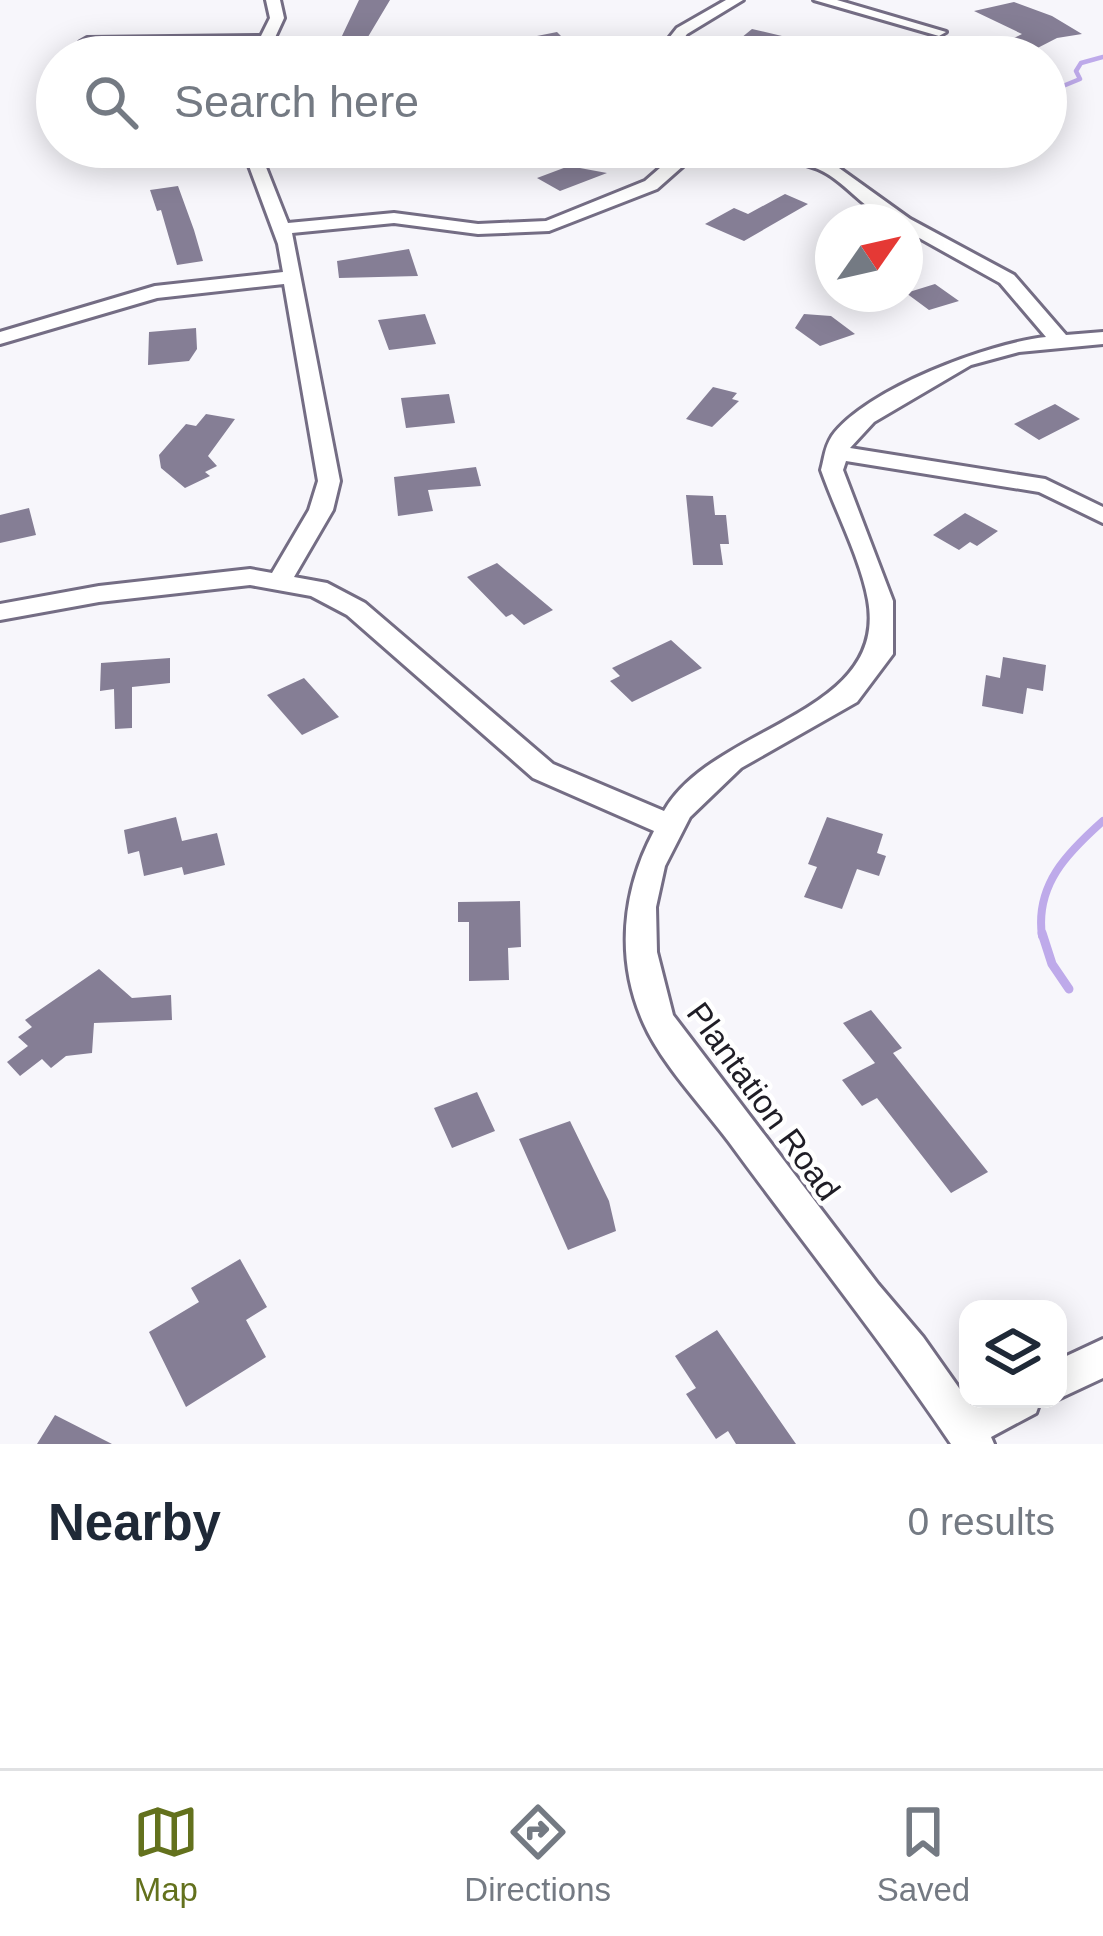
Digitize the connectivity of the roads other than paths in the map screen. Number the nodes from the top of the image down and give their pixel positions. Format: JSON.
{"nodes":[{"id":1,"x":273,"y":0,"type":"edge"},
{"id":2,"x":736,"y":0,"type":"edge"},
{"id":3,"x":821,"y":0,"type":"edge"},
{"id":4,"x":939,"y":32,"type":"dead end"},
{"id":5,"x":270,"y":36,"type":"edge"},
{"id":6,"x":681,"y":36,"type":"edge"},
{"id":7,"x":258,"y":168,"type":"edge"},
{"id":8,"x":672,"y":168,"type":"edge"},
{"id":9,"x":826,"y":168,"type":"edge"},
{"id":10,"x":874,"y":204,"type":"edge"},
{"id":11,"x":281,"y":229,"type":"junction"},
{"id":12,"x":923,"y":233,"type":"edge"},
{"id":13,"x":295,"y":277,"type":"junction"},
{"id":14,"x":0,"y":338,"type":"edge"},
{"id":15,"x":1103,"y":338,"type":"edge"},
{"id":16,"x":1059,"y":340,"type":"junction"},
{"id":17,"x":834,"y":452,"type":"junction"},
{"id":18,"x":1103,"y":516,"type":"edge"},
{"id":19,"x":280,"y":580,"type":"junction"},
{"id":20,"x":0,"y":612,"type":"edge"},
{"id":21,"x":668,"y":825,"type":"junction"},
{"id":22,"x":1103,"y":1358,"type":"edge"},
{"id":23,"x":1067,"y":1376,"type":"edge"},
{"id":24,"x":1009,"y":1408,"type":"edge"},
{"id":25,"x":969,"y":1436,"type":"edge"}],
"edges":[{"from":1,"to":5,"type":"street"},
{"from":2,"to":6,"type":"street"},
{"from":3,"to":4,"type":"street"},
{"from":7,"to":11,"type":"street"},
{"from":8,"to":11,"type":"street"},
{"from":9,"to":10,"type":"street"},
{"from":11,"to":13,"type":"street"},
{"from":12,"to":16,"type":"street"},
{"from":13,"to":14,"type":"street"},
{"from":13,"to":19,"type":"street"},
{"from":15,"to":16,"type":"street"},
{"from":16,"to":17,"type":"street"},
{"from":17,"to":18,"type":"street"},
{"from":17,"to":21,"type":"street","name":"Plantation Road"},
{"from":19,"to":20,"type":"street"},
{"from":19,"to":21,"type":"street"},
{"from":21,"to":25,"type":"street","name":"Plantation Road"},
{"from":22,"to":23,"type":"street"},
{"from":24,"to":25,"type":"street"}]}
